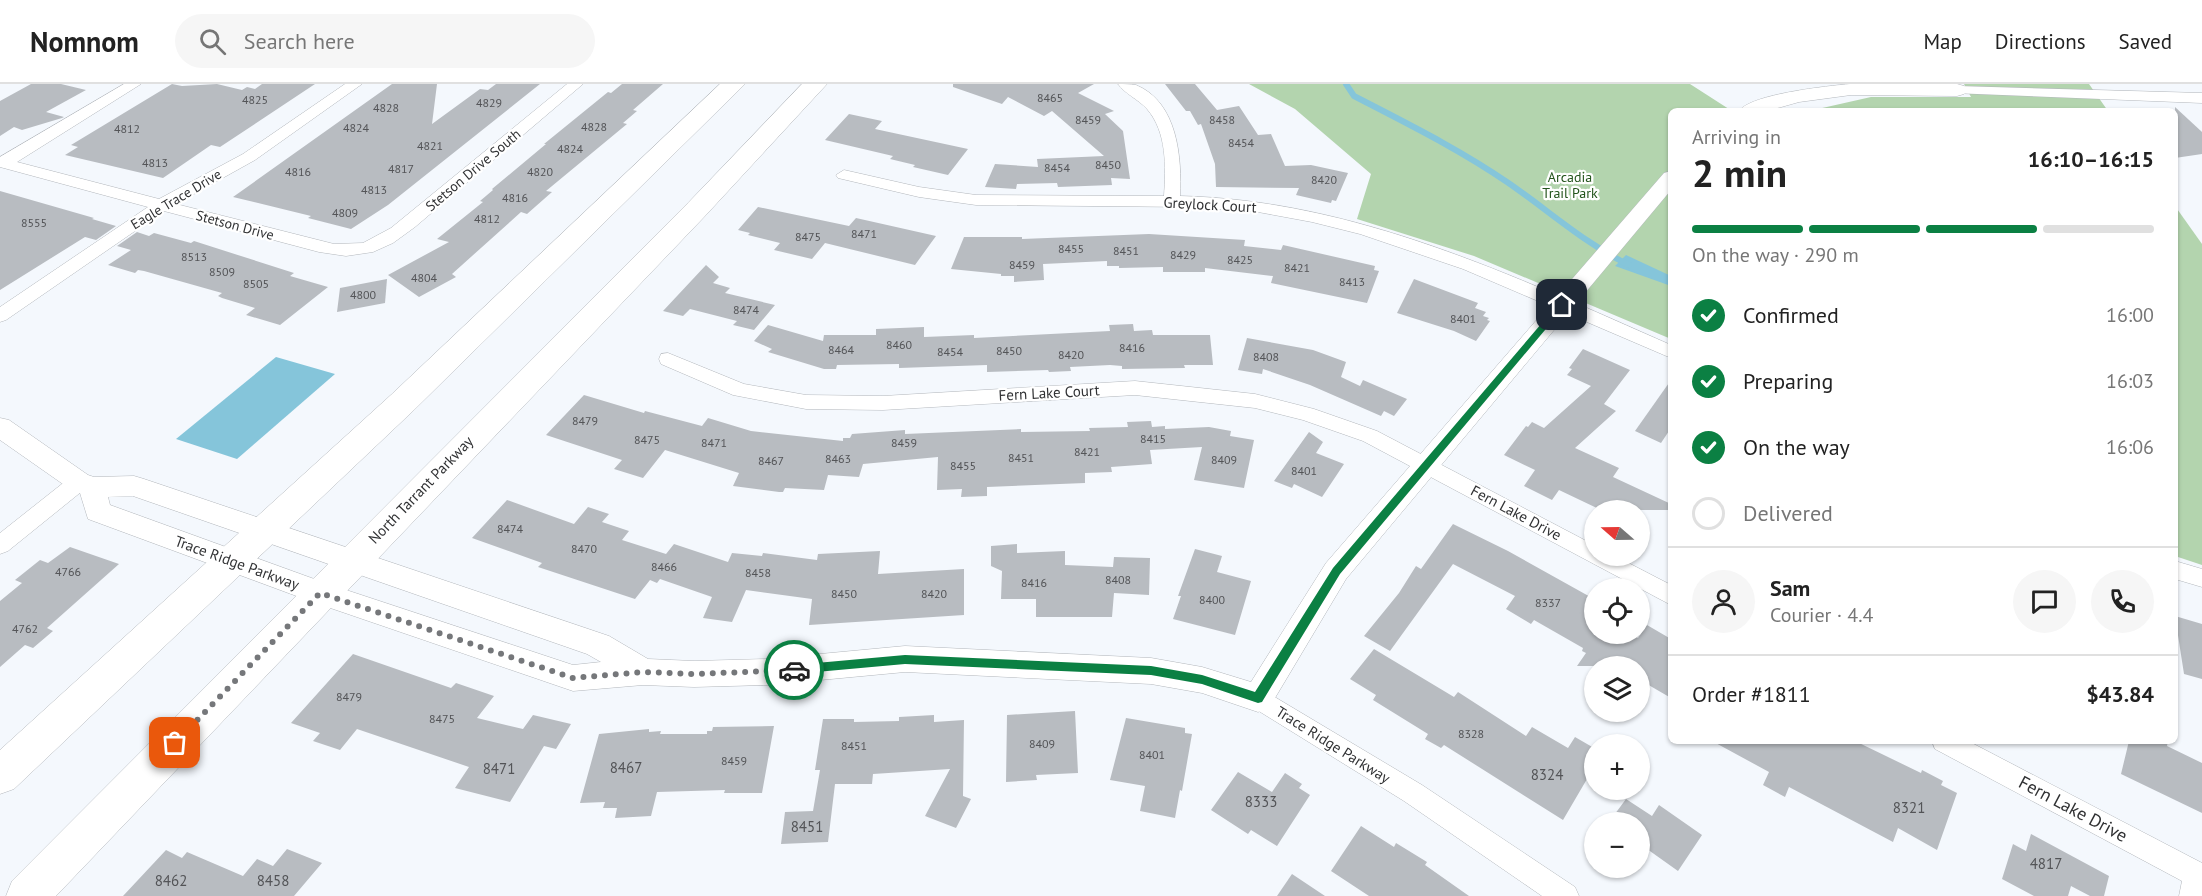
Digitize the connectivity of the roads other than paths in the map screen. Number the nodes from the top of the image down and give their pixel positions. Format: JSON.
{"nodes":[{"id":1,"x":134,"y":84,"type":"edge"},
{"id":2,"x":355,"y":84,"type":"edge"},
{"id":3,"x":576,"y":84,"type":"edge"},
{"id":4,"x":733,"y":84,"type":"edge"},
{"id":5,"x":815,"y":84,"type":"edge"},
{"id":6,"x":1125,"y":84,"type":"edge"},
{"id":7,"x":1955,"y":87,"type":"edge"},
{"id":8,"x":2202,"y":98,"type":"edge"},
{"id":9,"x":1756,"y":108,"type":"edge"},
{"id":10,"x":2,"y":163,"type":"edge"},
{"id":11,"x":844,"y":175,"type":"dead end"},
{"id":12,"x":1668,"y":181,"type":"edge"},
{"id":13,"x":1172,"y":201,"type":"junction"},
{"id":14,"x":161,"y":205,"type":"junction"},
{"id":15,"x":366,"y":250,"type":"joint"},
{"id":16,"x":1569,"y":297,"type":"junction"},
{"id":17,"x":0,"y":316,"type":"edge"},
{"id":18,"x":1668,"y":350,"type":"edge"},
{"id":19,"x":668,"y":359,"type":"dead end"},
{"id":20,"x":0,"y":428,"type":"edge"},
{"id":21,"x":1424,"y":464,"type":"junction"},
{"id":22,"x":86,"y":485,"type":"junction"},
{"id":23,"x":264,"y":531,"type":"junction"},
{"id":24,"x":0,"y":545,"type":"edge"},
{"id":25,"x":353,"y":560,"type":"junction"},
{"id":26,"x":231,"y":561,"type":"junction"},
{"id":27,"x":2178,"y":571,"type":"edge"},
{"id":28,"x":2202,"y":578,"type":"edge"},
{"id":29,"x":320,"y":593,"type":"junction"},
{"id":30,"x":1668,"y":594,"type":"edge"},
{"id":31,"x":643,"y":672,"type":"junction"},
{"id":32,"x":1258,"y":698,"type":"junction"},
{"id":33,"x":1949,"y":744,"type":"edge"},
{"id":34,"x":0,"y":776,"type":"edge"},
{"id":35,"x":2198,"y":882,"type":"edge"},
{"id":36,"x":27,"y":896,"type":"edge"},
{"id":37,"x":1565,"y":896,"type":"edge"}],
"edges":[{"from":1,"to":10,"type":"street"},
{"from":2,"to":14,"type":"street","name":"Eagle Trace Drive"},
{"from":3,"to":15,"type":"street","name":"Stetson Drive South"},
{"from":4,"to":23,"type":"main road"},
{"from":5,"to":25,"type":"main road","name":"North Tarrant Parkway"},
{"from":6,"to":13,"type":"street"},
{"from":7,"to":8,"type":"street"},
{"from":7,"to":9,"type":"street"},
{"from":10,"to":14,"type":"street","name":"Stetson Drive"},
{"from":11,"to":13,"type":"street","name":"Greylock Court"},
{"from":12,"to":16,"type":"street"},
{"from":13,"to":16,"type":"street","name":"Greylock Court"},
{"from":14,"to":15,"type":"street","name":"Stetson Drive"},
{"from":14,"to":17,"type":"street","name":"Eagle Trace Drive"},
{"from":16,"to":18,"type":"street","name":"Greylock Court"},
{"from":16,"to":21,"type":"street"},
{"from":19,"to":21,"type":"street","name":"Fern Lake Court"},
{"from":20,"to":22,"type":"street"},
{"from":21,"to":30,"type":"street","name":"Fern Lake Drive"},
{"from":21,"to":32,"type":"street"},
{"from":22,"to":23,"type":"street","name":"Trace Ridge Parkway"},
{"from":22,"to":24,"type":"street"},
{"from":22,"to":26,"type":"street","name":"Trace Ridge Parkway"},
{"from":23,"to":25,"type":"street","name":"Trace Ridge Parkway"},
{"from":23,"to":26,"type":"main road"},
{"from":25,"to":29,"type":"main road","name":"North Tarrant Parkway"},
{"from":25,"to":31,"type":"street","name":"Trace Ridge Parkway"},
{"from":26,"to":29,"type":"street","name":"Trace Ridge Parkway"},
{"from":26,"to":34,"type":"main road"},
{"from":27,"to":28,"type":"street"},
{"from":29,"to":31,"type":"street","name":"Trace Ridge Parkway"},
{"from":29,"to":36,"type":"main road","name":"North Tarrant Parkway"},
{"from":31,"to":32,"type":"street","name":"Trace Ridge Parkway"},
{"from":32,"to":37,"type":"street","name":"Trace Ridge Parkway"},
{"from":33,"to":35,"type":"street","name":"Fern Lake Drive"}]}
